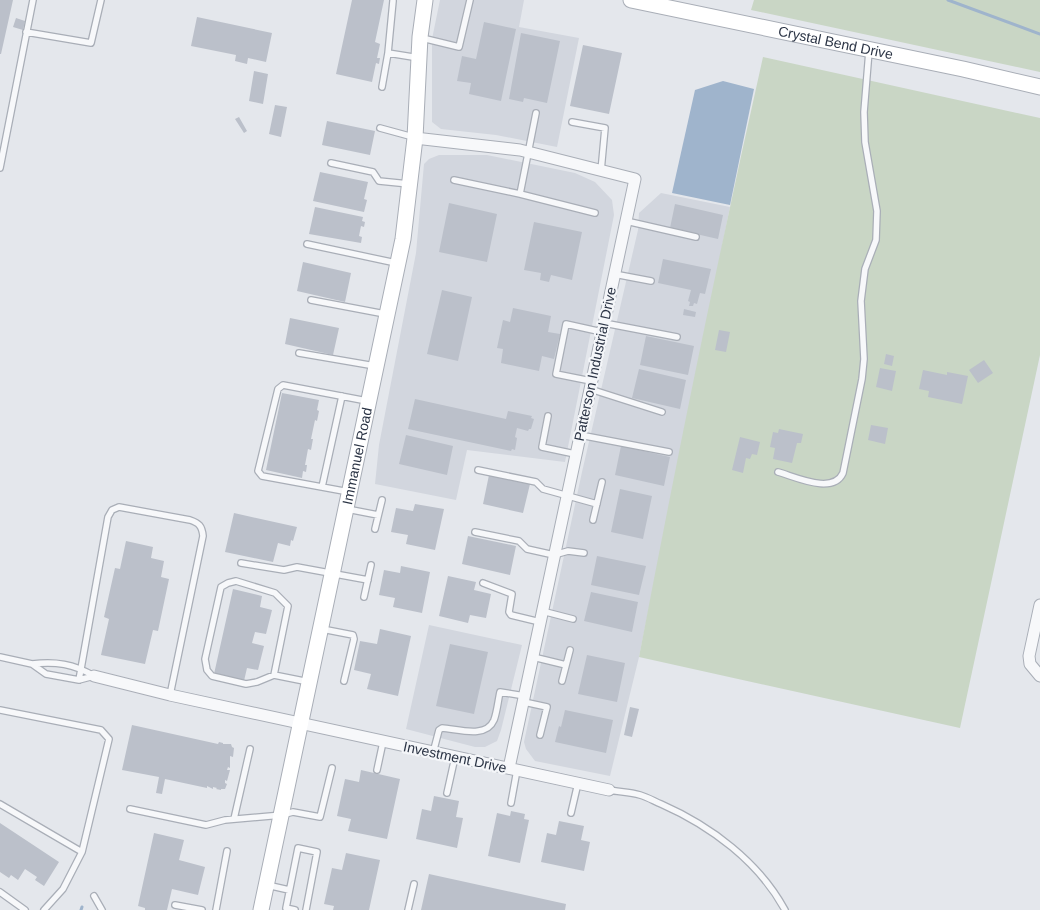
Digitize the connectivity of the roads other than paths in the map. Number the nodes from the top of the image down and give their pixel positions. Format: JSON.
{"nodes":[{"id":1,"x":33,"y":0,"type":"edge"},
{"id":2,"x":101,"y":0,"type":"edge"},
{"id":3,"x":425,"y":0,"type":"edge"},
{"id":4,"x":470,"y":0,"type":"edge"},
{"id":5,"x":631,"y":0,"type":"edge"},
{"id":6,"x":394,"y":1,"type":"edge"},
{"id":7,"x":26,"y":32,"type":"junction"},
{"id":8,"x":420,"y":37,"type":"junction"},
{"id":9,"x":869,"y":49,"type":"junction"},
{"id":10,"x":388,"y":53,"type":"junction"},
{"id":11,"x":419,"y":58,"type":"junction"},
{"id":12,"x":382,"y":87,"type":"dead end"},
{"id":13,"x":1040,"y":87,"type":"edge"},
{"id":14,"x":536,"y":113,"type":"dead end"},
{"id":15,"x":572,"y":122,"type":"dead end"},
{"id":16,"x":380,"y":128,"type":"dead end"},
{"id":17,"x":415,"y":138,"type":"junction"},
{"id":18,"x":528,"y":152,"type":"junction"},
{"id":19,"x":331,"y":163,"type":"dead end"},
{"id":20,"x":0,"y":168,"type":"edge"},
{"id":21,"x":601,"y":171,"type":"junction"},
{"id":22,"x":454,"y":180,"type":"dead end"},
{"id":23,"x":411,"y":185,"type":"junction"},
{"id":24,"x":520,"y":194,"type":"junction"},
{"id":25,"x":595,"y":213,"type":"dead end"},
{"id":26,"x":626,"y":221,"type":"junction"},
{"id":27,"x":696,"y":237,"type":"dead end"},
{"id":28,"x":307,"y":244,"type":"dead end"},
{"id":29,"x":398,"y":264,"type":"junction"},
{"id":30,"x":614,"y":274,"type":"junction"},
{"id":31,"x":651,"y":281,"type":"dead end"},
{"id":32,"x":311,"y":300,"type":"dead end"},
{"id":33,"x":388,"y":314,"type":"junction"},
{"id":34,"x":603,"y":328,"type":"junction"},
{"id":35,"x":677,"y":337,"type":"dead end"},
{"id":36,"x":299,"y":353,"type":"dead end"},
{"id":37,"x":377,"y":366,"type":"junction"},
{"id":38,"x":590,"y":385,"type":"junction"},
{"id":39,"x":342,"y":396,"type":"junction"},
{"id":40,"x":370,"y":402,"type":"junction"},
{"id":41,"x":662,"y":412,"type":"dead end"},
{"id":42,"x":548,"y":416,"type":"dead end"},
{"id":43,"x":580,"y":435,"type":"junction"},
{"id":44,"x":669,"y":452,"type":"dead end"},
{"id":45,"x":576,"y":454,"type":"junction"},
{"id":46,"x":478,"y":470,"type":"dead end"},
{"id":47,"x":778,"y":472,"type":"dead end"},
{"id":48,"x":602,"y":482,"type":"dead end"},
{"id":49,"x":322,"y":487,"type":"junction"},
{"id":50,"x":351,"y":492,"type":"junction"},
{"id":51,"x":566,"y":496,"type":"junction"},
{"id":52,"x":382,"y":500,"type":"dead end"},
{"id":53,"x":597,"y":504,"type":"junction"},
{"id":54,"x":347,"y":509,"type":"junction"},
{"id":55,"x":378,"y":515,"type":"junction"},
{"id":56,"x":593,"y":520,"type":"dead end"},
{"id":57,"x":375,"y":529,"type":"dead end"},
{"id":58,"x":475,"y":532,"type":"dead end"},
{"id":59,"x":584,"y":553,"type":"dead end"},
{"id":60,"x":554,"y":555,"type":"junction"},
{"id":61,"x":241,"y":563,"type":"dead end"},
{"id":62,"x":371,"y":565,"type":"dead end"},
{"id":63,"x":333,"y":575,"type":"junction"},
{"id":64,"x":368,"y":580,"type":"junction"},
{"id":65,"x":483,"y":583,"type":"dead end"},
{"id":66,"x":364,"y":597,"type":"dead end"},
{"id":67,"x":1040,"y":605,"type":"edge"},
{"id":68,"x":541,"y":616,"type":"junction"},
{"id":69,"x":573,"y":618,"type":"dead end"},
{"id":70,"x":322,"y":629,"type":"junction"},
{"id":71,"x":570,"y":650,"type":"dead end"},
{"id":72,"x":0,"y":657,"type":"edge"},
{"id":73,"x":533,"y":657,"type":"junction"},
{"id":74,"x":32,"y":664,"type":"junction"},
{"id":75,"x":566,"y":665,"type":"junction"},
{"id":76,"x":81,"y":668,"type":"junction"},
{"id":77,"x":274,"y":675,"type":"junction"},
{"id":78,"x":94,"y":676,"type":"junction"},
{"id":79,"x":1040,"y":676,"type":"edge"},
{"id":80,"x":80,"y":680,"type":"junction"},
{"id":81,"x":344,"y":681,"type":"dead end"},
{"id":82,"x":562,"y":681,"type":"dead end"},
{"id":83,"x":311,"y":682,"type":"junction"},
{"id":84,"x":170,"y":695,"type":"junction"},
{"id":85,"x":524,"y":699,"type":"junction"},
{"id":86,"x":0,"y":710,"type":"edge"},
{"id":87,"x":301,"y":723,"type":"junction"},
{"id":88,"x":540,"y":734,"type":"dead end"},
{"id":89,"x":383,"y":742,"type":"junction"},
{"id":90,"x":250,"y":749,"type":"dead end"},
{"id":91,"x":433,"y":753,"type":"junction"},
{"id":92,"x":454,"y":757,"type":"junction"},
{"id":93,"x":332,"y":768,"type":"dead end"},
{"id":94,"x":513,"y":769,"type":"junction"},
{"id":95,"x":377,"y":770,"type":"dead end"},
{"id":96,"x":578,"y":783,"type":"junction"},
{"id":97,"x":609,"y":790,"type":"joint"},
{"id":98,"x":447,"y":793,"type":"dead end"},
{"id":99,"x":511,"y":803,"type":"dead end"},
{"id":100,"x":0,"y":804,"type":"edge"},
{"id":101,"x":130,"y":809,"type":"dead end"},
{"id":102,"x":571,"y":813,"type":"dead end"},
{"id":103,"x":282,"y":815,"type":"junction"},
{"id":104,"x":234,"y":819,"type":"junction"},
{"id":105,"x":227,"y":851,"type":"dead end"},
{"id":106,"x":82,"y":852,"type":"junction"},
{"id":107,"x":414,"y":884,"type":"dead end"},
{"id":108,"x":267,"y":885,"type":"junction"},
{"id":109,"x":290,"y":890,"type":"junction"},
{"id":110,"x":0,"y":892,"type":"edge"},
{"id":111,"x":94,"y":896,"type":"dead end"},
{"id":112,"x":175,"y":905,"type":"dead end"},
{"id":113,"x":26,"y":910,"type":"edge"},
{"id":114,"x":44,"y":910,"type":"edge"},
{"id":115,"x":102,"y":910,"type":"edge"},
{"id":116,"x":202,"y":910,"type":"edge"},
{"id":117,"x":216,"y":910,"type":"edge"},
{"id":118,"x":262,"y":910,"type":"edge"},
{"id":119,"x":295,"y":910,"type":"edge"},
{"id":120,"x":306,"y":910,"type":"edge"},
{"id":121,"x":408,"y":910,"type":"edge"},
{"id":122,"x":785,"y":910,"type":"edge"}],
"edges":[{"from":1,"to":7,"type":"lane"},
{"from":2,"to":7,"type":"lane"},
{"from":3,"to":8,"type":"street","name":"Immanuel Road"},
{"from":4,"to":8,"type":"lane"},
{"from":5,"to":9,"type":"street","name":"Crystal Bend Drive"},
{"from":6,"to":10,"type":"lane"},
{"from":7,"to":20,"type":"lane"},
{"from":8,"to":11,"type":"street","name":"Immanuel Road"},
{"from":9,"to":13,"type":"street","name":"Crystal Bend Drive"},
{"from":9,"to":47,"type":"lane"},
{"from":10,"to":11,"type":"lane"},
{"from":10,"to":12,"type":"lane"},
{"from":11,"to":17,"type":"street","name":"Immanuel Road"},
{"from":14,"to":18,"type":"lane"},
{"from":15,"to":21,"type":"lane"},
{"from":16,"to":17,"type":"lane"},
{"from":17,"to":18,"type":"street","name":"Patterson Industrial Drive"},
{"from":17,"to":23,"type":"street","name":"Immanuel Road"},
{"from":18,"to":21,"type":"street","name":"Patterson Industrial Drive"},
{"from":18,"to":24,"type":"lane"},
{"from":19,"to":23,"type":"lane"},
{"from":21,"to":26,"type":"street","name":"Patterson Industrial Drive"},
{"from":22,"to":24,"type":"lane"},
{"from":23,"to":29,"type":"street","name":"Immanuel Road"},
{"from":24,"to":25,"type":"lane"},
{"from":26,"to":27,"type":"lane"},
{"from":26,"to":30,"type":"street","name":"Patterson Industrial Drive"},
{"from":28,"to":29,"type":"lane"},
{"from":29,"to":33,"type":"street","name":"Immanuel Road"},
{"from":30,"to":31,"type":"lane"},
{"from":30,"to":34,"type":"street","name":"Patterson Industrial Drive"},
{"from":32,"to":33,"type":"lane"},
{"from":33,"to":37,"type":"street","name":"Immanuel Road"},
{"from":34,"to":35,"type":"lane"},
{"from":34,"to":38,"type":"street","name":"Patterson Industrial Drive"},
{"from":34,"to":38,"type":"lane"},
{"from":36,"to":37,"type":"lane"},
{"from":37,"to":40,"type":"street","name":"Immanuel Road"},
{"from":38,"to":41,"type":"lane"},
{"from":38,"to":43,"type":"street","name":"Patterson Industrial Drive"},
{"from":39,"to":40,"type":"lane"},
{"from":39,"to":49,"type":"lane"},
{"from":39,"to":49,"type":"lane"},
{"from":40,"to":50,"type":"street","name":"Immanuel Road"},
{"from":42,"to":45,"type":"lane"},
{"from":43,"to":44,"type":"lane"},
{"from":43,"to":45,"type":"street","name":"Patterson Industrial Drive"},
{"from":45,"to":51,"type":"street","name":"Patterson Industrial Drive"},
{"from":46,"to":51,"type":"lane"},
{"from":48,"to":53,"type":"lane"},
{"from":49,"to":50,"type":"lane"},
{"from":50,"to":54,"type":"street","name":"Immanuel Road"},
{"from":51,"to":53,"type":"lane"},
{"from":51,"to":60,"type":"street","name":"Patterson Industrial Drive"},
{"from":52,"to":55,"type":"lane"},
{"from":53,"to":56,"type":"lane"},
{"from":54,"to":55,"type":"lane"},
{"from":54,"to":63,"type":"street","name":"Immanuel Road"},
{"from":55,"to":57,"type":"lane"},
{"from":58,"to":60,"type":"lane"},
{"from":59,"to":60,"type":"lane"},
{"from":60,"to":68,"type":"street","name":"Patterson Industrial Drive"},
{"from":61,"to":63,"type":"lane"},
{"from":62,"to":64,"type":"lane"},
{"from":63,"to":64,"type":"lane"},
{"from":63,"to":70,"type":"street","name":"Immanuel Road"},
{"from":64,"to":66,"type":"lane"},
{"from":65,"to":68,"type":"lane"},
{"from":67,"to":79,"type":"street"},
{"from":68,"to":69,"type":"lane"},
{"from":68,"to":73,"type":"street","name":"Patterson Industrial Drive"},
{"from":70,"to":81,"type":"lane"},
{"from":70,"to":83,"type":"street","name":"Immanuel Road"},
{"from":71,"to":75,"type":"lane"},
{"from":72,"to":74,"type":"lane"},
{"from":73,"to":75,"type":"lane"},
{"from":73,"to":85,"type":"street","name":"Patterson Industrial Drive"},
{"from":74,"to":76,"type":"lane"},
{"from":74,"to":80,"type":"lane"},
{"from":75,"to":82,"type":"lane"},
{"from":76,"to":78,"type":"lane"},
{"from":76,"to":80,"type":"lane"},
{"from":76,"to":84,"type":"lane"},
{"from":77,"to":77,"type":"lane"},
{"from":77,"to":83,"type":"lane"},
{"from":78,"to":80,"type":"lane"},
{"from":78,"to":84,"type":"street","name":"Investment Drive"},
{"from":83,"to":87,"type":"street","name":"Immanuel Road"},
{"from":84,"to":87,"type":"street","name":"Investment Drive"},
{"from":85,"to":88,"type":"lane"},
{"from":85,"to":91,"type":"lane"},
{"from":85,"to":94,"type":"street","name":"Patterson Industrial Drive"},
{"from":86,"to":106,"type":"lane"},
{"from":87,"to":89,"type":"street","name":"Investment Drive"},
{"from":87,"to":103,"type":"street","name":"Immanuel Road"},
{"from":89,"to":91,"type":"street","name":"Investment Drive"},
{"from":89,"to":95,"type":"lane"},
{"from":90,"to":104,"type":"lane"},
{"from":91,"to":92,"type":"street","name":"Investment Drive"},
{"from":92,"to":94,"type":"street","name":"Investment Drive"},
{"from":92,"to":98,"type":"lane"},
{"from":93,"to":103,"type":"lane"},
{"from":94,"to":96,"type":"street","name":"Investment Drive"},
{"from":94,"to":99,"type":"lane"},
{"from":96,"to":97,"type":"street","name":"Investment Drive"},
{"from":96,"to":102,"type":"lane"},
{"from":97,"to":122,"type":"lane"},
{"from":100,"to":106,"type":"lane"},
{"from":101,"to":104,"type":"lane"},
{"from":103,"to":104,"type":"lane"},
{"from":103,"to":108,"type":"street","name":"Immanuel Road"},
{"from":105,"to":117,"type":"lane"},
{"from":106,"to":114,"type":"lane"},
{"from":107,"to":121,"type":"lane"},
{"from":108,"to":109,"type":"lane"},
{"from":108,"to":118,"type":"street","name":"Immanuel Road"},
{"from":109,"to":119,"type":"lane"},
{"from":109,"to":120,"type":"lane"},
{"from":110,"to":113,"type":"lane"},
{"from":111,"to":115,"type":"lane"},
{"from":112,"to":116,"type":"lane"}]}
